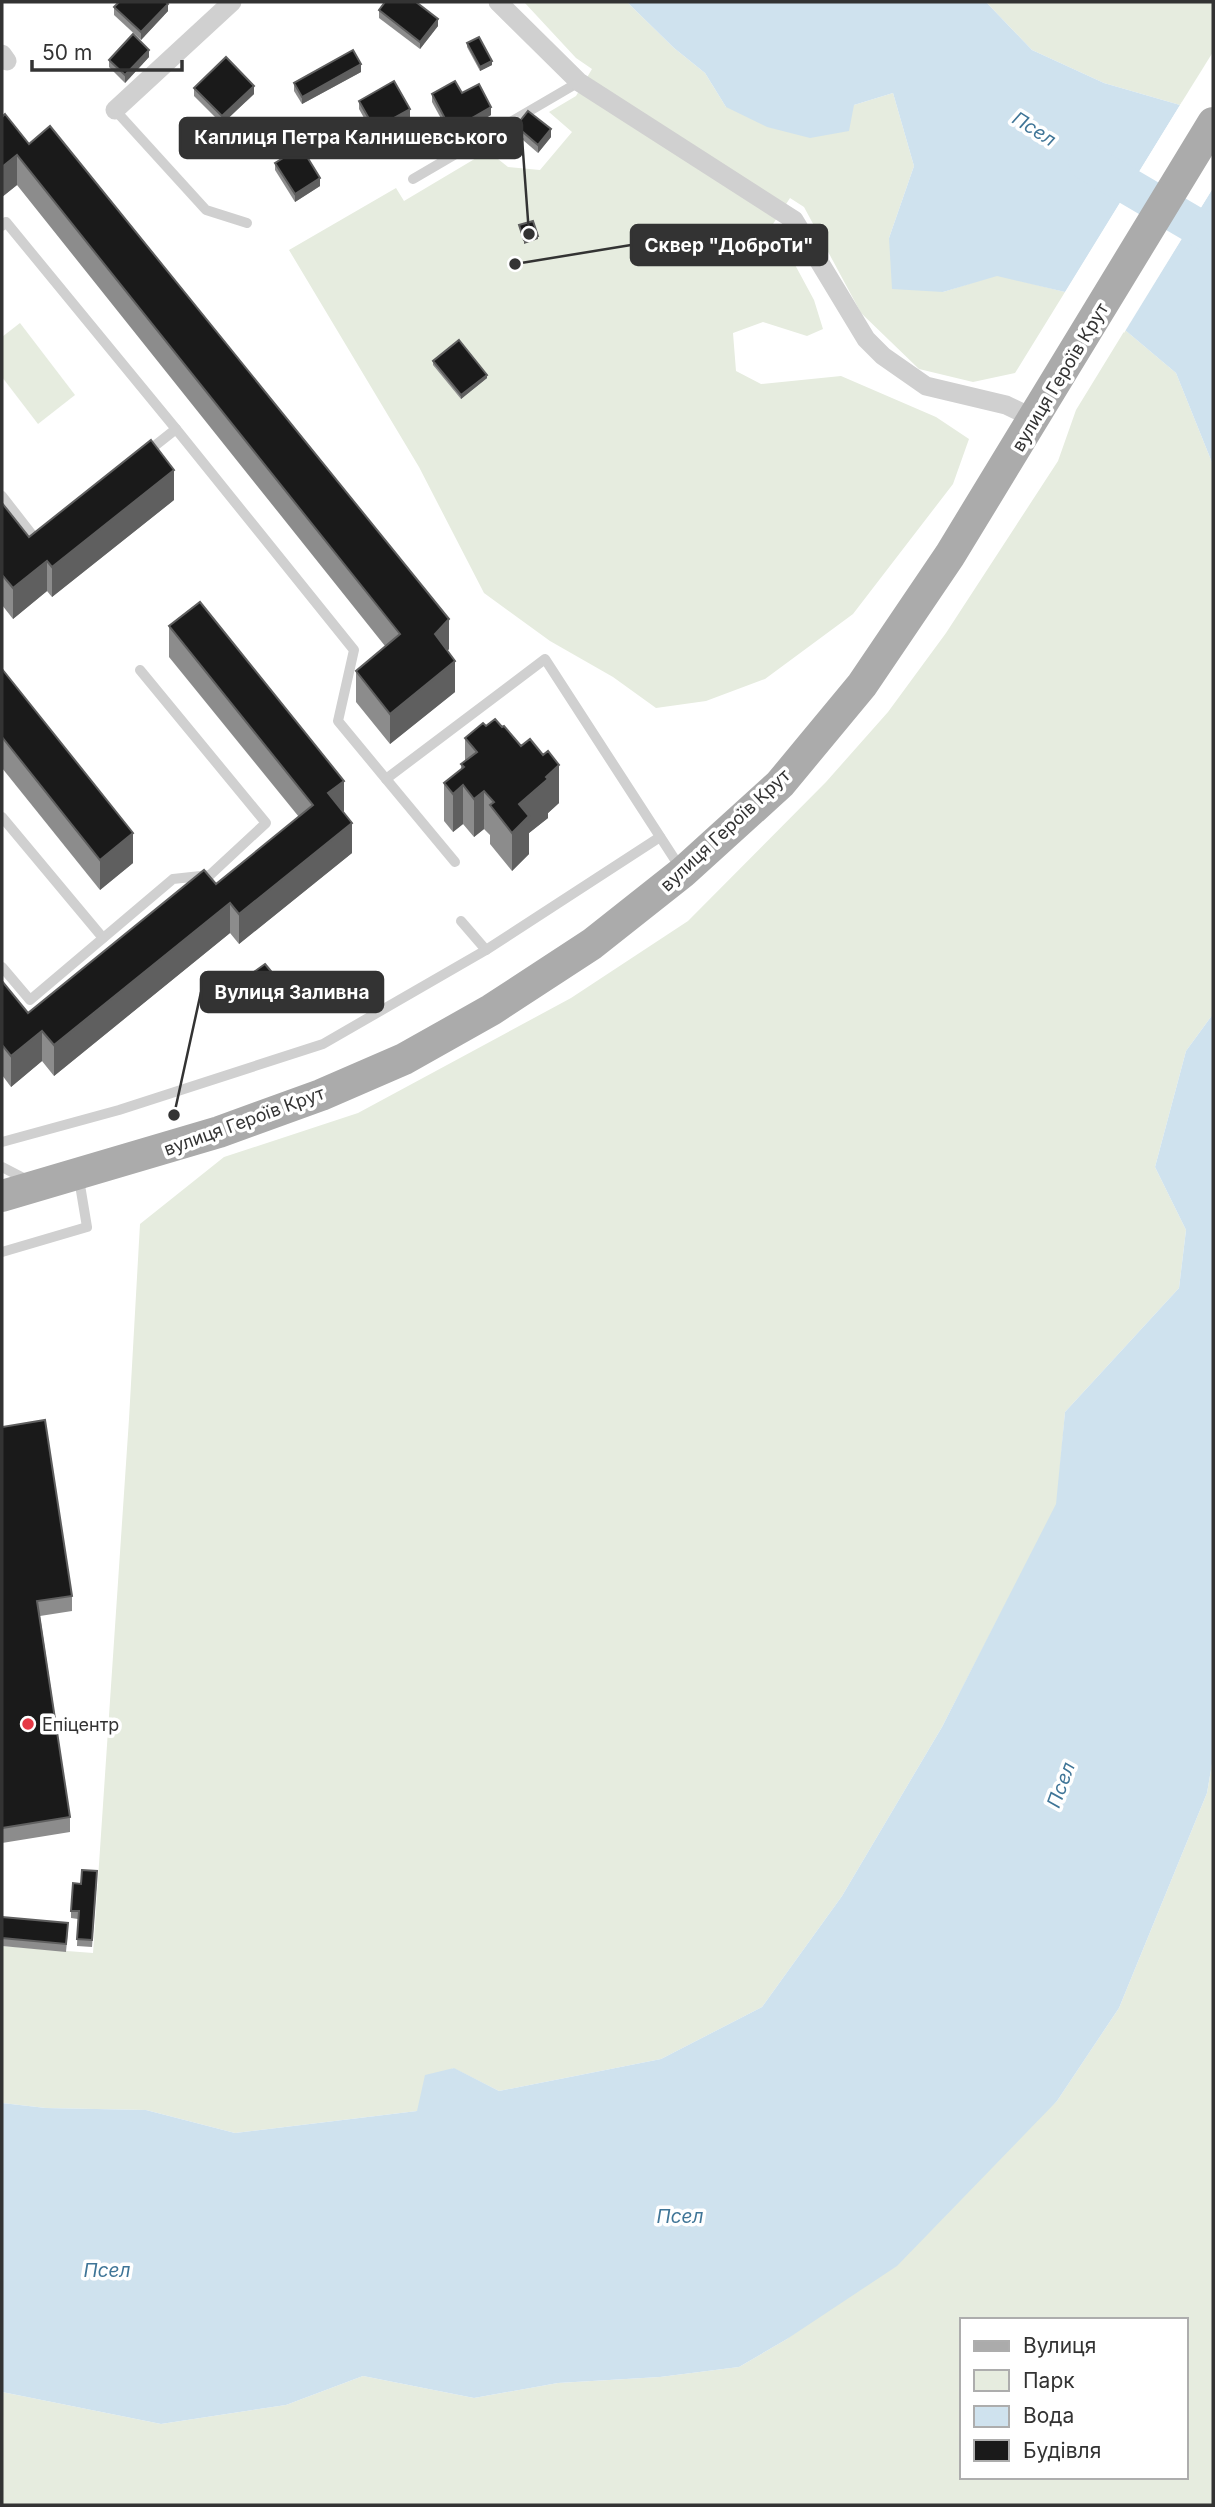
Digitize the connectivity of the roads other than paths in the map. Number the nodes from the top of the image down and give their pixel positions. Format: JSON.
{"nodes":[{"id":1,"x":232,"y":2,"type":"edge"},
{"id":2,"x":498,"y":2,"type":"edge"},
{"id":3,"x":579,"y":82,"type":"junction"},
{"id":4,"x":114,"y":110,"type":"joint"},
{"id":5,"x":1213,"y":124,"type":"edge"},
{"id":6,"x":413,"y":179,"type":"dead end"},
{"id":7,"x":247,"y":223,"type":"dead end"},
{"id":8,"x":2,"y":226,"type":"edge"},
{"id":9,"x":1042,"y":407,"type":"junction"},
{"id":10,"x":176,"y":429,"type":"junction"},
{"id":11,"x":141,"y":458,"type":"edge"},
{"id":12,"x":2,"y":496,"type":"edge"},
{"id":13,"x":47,"y":534,"type":"edge"},
{"id":14,"x":140,"y":670,"type":"dead end"},
{"id":15,"x":386,"y":779,"type":"junction"},
{"id":16,"x":2,"y":817,"type":"edge"},
{"id":17,"x":660,"y":837,"type":"junction"},
{"id":18,"x":455,"y":862,"type":"dead end"},
{"id":19,"x":683,"y":872,"type":"junction"},
{"id":20,"x":461,"y":920,"type":"dead end"},
{"id":21,"x":103,"y":938,"type":"junction"},
{"id":22,"x":486,"y":950,"type":"junction"},
{"id":23,"x":2,"y":967,"type":"edge"},
{"id":24,"x":2,"y":1142,"type":"edge"},
{"id":25,"x":2,"y":1167,"type":"edge"},
{"id":26,"x":78,"y":1175,"type":"junction"},
{"id":27,"x":39,"y":1186,"type":"junction"},
{"id":28,"x":2,"y":1196,"type":"edge"},
{"id":29,"x":2,"y":1252,"type":"edge"}],
"edges":[{"from":1,"to":4,"type":"street"},
{"from":2,"to":3,"type":"street"},
{"from":3,"to":6,"type":"lane"},
{"from":3,"to":9,"type":"street"},
{"from":4,"to":7,"type":"lane"},
{"from":5,"to":9,"type":"main road","name":"вулиця Героїв Крут"},
{"from":8,"to":10,"type":"lane"},
{"from":9,"to":19,"type":"main road","name":"вулиця Героїв Крут"},
{"from":10,"to":11,"type":"lane"},
{"from":10,"to":15,"type":"lane"},
{"from":12,"to":13,"type":"lane"},
{"from":14,"to":21,"type":"lane"},
{"from":15,"to":17,"type":"lane"},
{"from":15,"to":18,"type":"lane"},
{"from":16,"to":21,"type":"lane"},
{"from":17,"to":19,"type":"lane"},
{"from":17,"to":22,"type":"lane"},
{"from":19,"to":26,"type":"main road","name":"вулиця Героїв Крут"},
{"from":20,"to":22,"type":"lane"},
{"from":21,"to":23,"type":"lane"},
{"from":22,"to":24,"type":"lane"},
{"from":25,"to":27,"type":"lane"},
{"from":26,"to":27,"type":"main road","name":"вулиця Героїв Крут"},
{"from":26,"to":29,"type":"lane"},
{"from":27,"to":28,"type":"main road","name":"вулиця Героїв Крут"}]}
